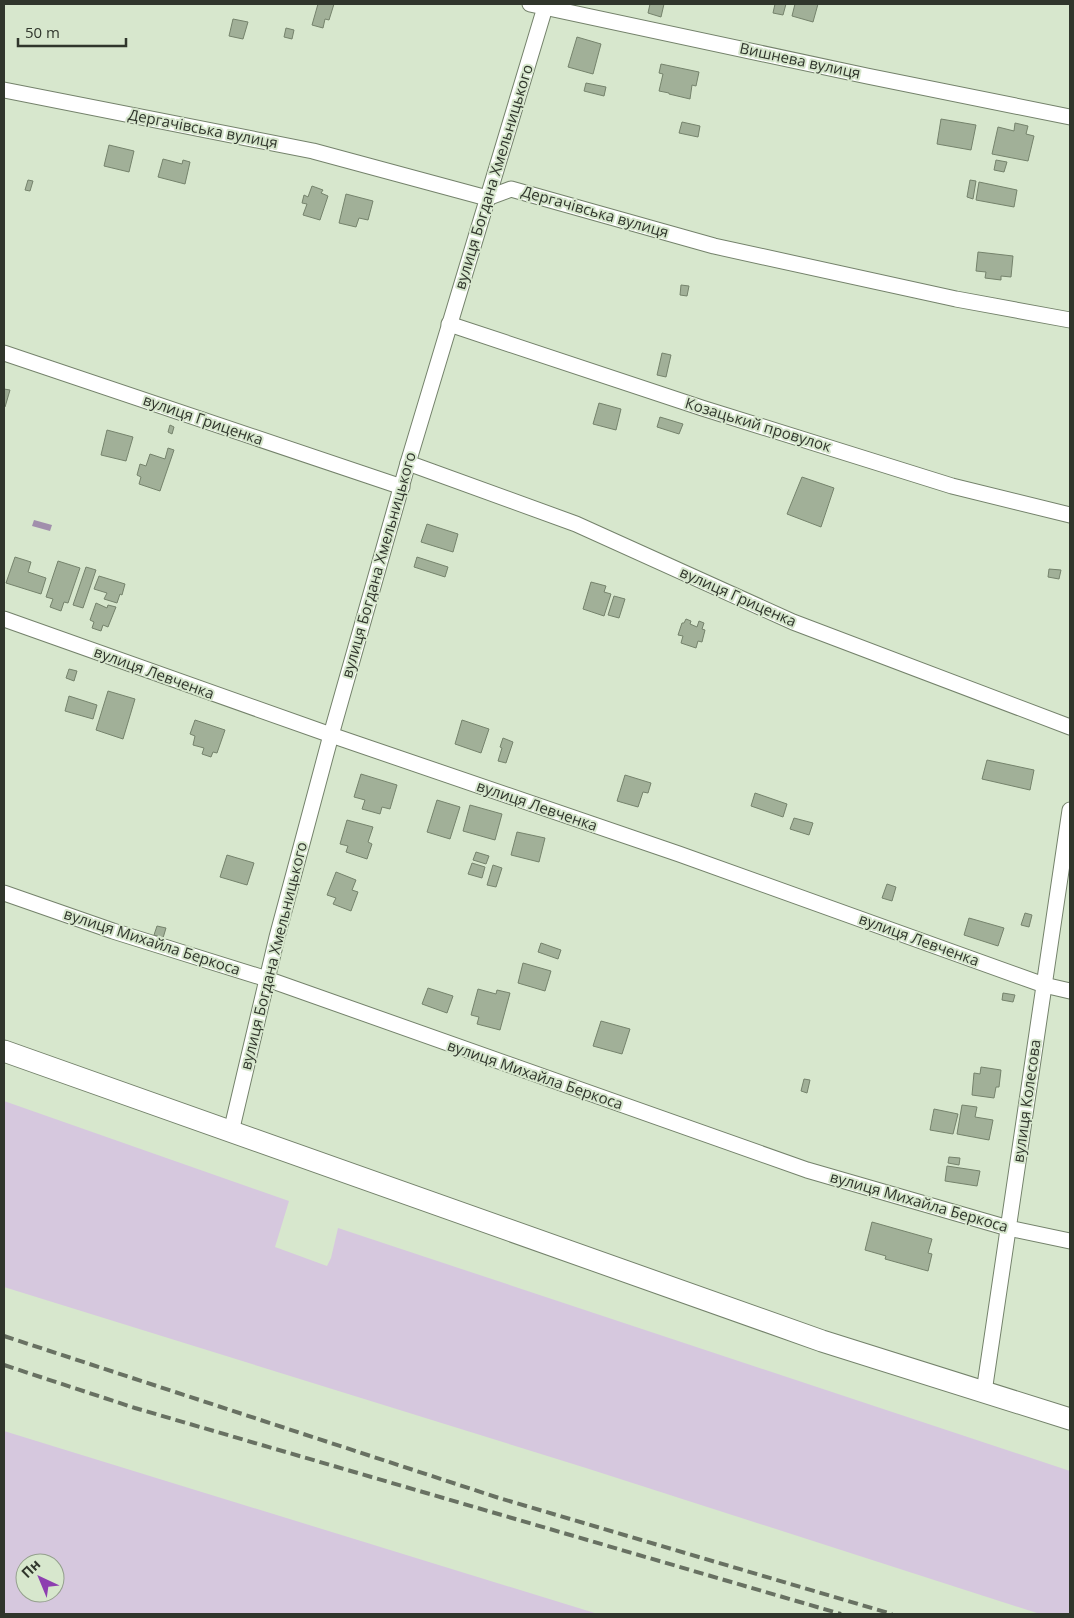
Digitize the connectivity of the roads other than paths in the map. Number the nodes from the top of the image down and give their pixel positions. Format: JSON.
{"nodes":[{"id":1,"x":530,"y":4,"type":"edge"},
{"id":2,"x":545,"y":6,"type":"edge"},
{"id":3,"x":4,"y":90,"type":"edge"},
{"id":4,"x":1070,"y":117,"type":"edge"},
{"id":5,"x":488,"y":198,"type":"junction"},
{"id":6,"x":1070,"y":320,"type":"edge"},
{"id":7,"x":449,"y":324,"type":"junction"},
{"id":8,"x":4,"y":353,"type":"edge"},
{"id":9,"x":408,"y":463,"type":"junction"},
{"id":10,"x":402,"y":487,"type":"junction"},
{"id":11,"x":1070,"y":515,"type":"edge"},
{"id":12,"x":4,"y":619,"type":"edge"},
{"id":13,"x":1070,"y":727,"type":"edge"},
{"id":14,"x":331,"y":735,"type":"junction"},
{"id":15,"x":1070,"y":810,"type":"edge"},
{"id":16,"x":4,"y":893,"type":"edge"},
{"id":17,"x":267,"y":979,"type":"junction"},
{"id":18,"x":1044,"y":985,"type":"junction"},
{"id":19,"x":1070,"y":991,"type":"edge"},
{"id":20,"x":4,"y":1051,"type":"edge"},
{"id":21,"x":231,"y":1132,"type":"junction"},
{"id":22,"x":1008,"y":1228,"type":"junction"},
{"id":23,"x":1070,"y":1241,"type":"edge"},
{"id":24,"x":984,"y":1392,"type":"junction"},
{"id":25,"x":1070,"y":1419,"type":"edge"}],
"edges":[{"from":1,"to":2,"type":"street","name":"Вишнева вулиця"},
{"from":2,"to":4,"type":"street","name":"Вишнева вулиця"},
{"from":2,"to":5,"type":"street","name":"вулиця Богдана Хмельницького"},
{"from":3,"to":5,"type":"street","name":"Дергачівська вулиця"},
{"from":5,"to":6,"type":"street","name":"Дергачівська вулиця"},
{"from":5,"to":7,"type":"street","name":"вулиця Богдана Хмельницького"},
{"from":7,"to":9,"type":"street","name":"вулиця Богдана Хмельницького"},
{"from":7,"to":11,"type":"street","name":"Козацький провулок"},
{"from":8,"to":10,"type":"street","name":"вулиця Гриценка"},
{"from":9,"to":10,"type":"street","name":"вулиця Богдана Хмельницького"},
{"from":9,"to":13,"type":"street","name":"вулиця Гриценка"},
{"from":10,"to":14,"type":"street","name":"вулиця Богдана Хмельницького"},
{"from":12,"to":14,"type":"street","name":"вулиця Левченка"},
{"from":14,"to":17,"type":"street","name":"вулиця Богдана Хмельницького"},
{"from":14,"to":18,"type":"street","name":"вулиця Левченка"},
{"from":15,"to":18,"type":"street","name":"вулиця Колесова"},
{"from":16,"to":17,"type":"street","name":"вулиця Михайла Беркоса"},
{"from":17,"to":21,"type":"street","name":"вулиця Богдана Хмельницького"},
{"from":17,"to":22,"type":"street","name":"вулиця Михайла Беркоса"},
{"from":18,"to":19,"type":"street","name":"вулиця Левченка"},
{"from":18,"to":22,"type":"street","name":"вулиця Колесова"},
{"from":20,"to":21,"type":"main road"},
{"from":21,"to":24,"type":"main road"},
{"from":22,"to":23,"type":"street","name":"вулиця Михайла Беркоса"},
{"from":22,"to":24,"type":"street","name":"вулиця Колесова"},
{"from":24,"to":25,"type":"main road"}]}
